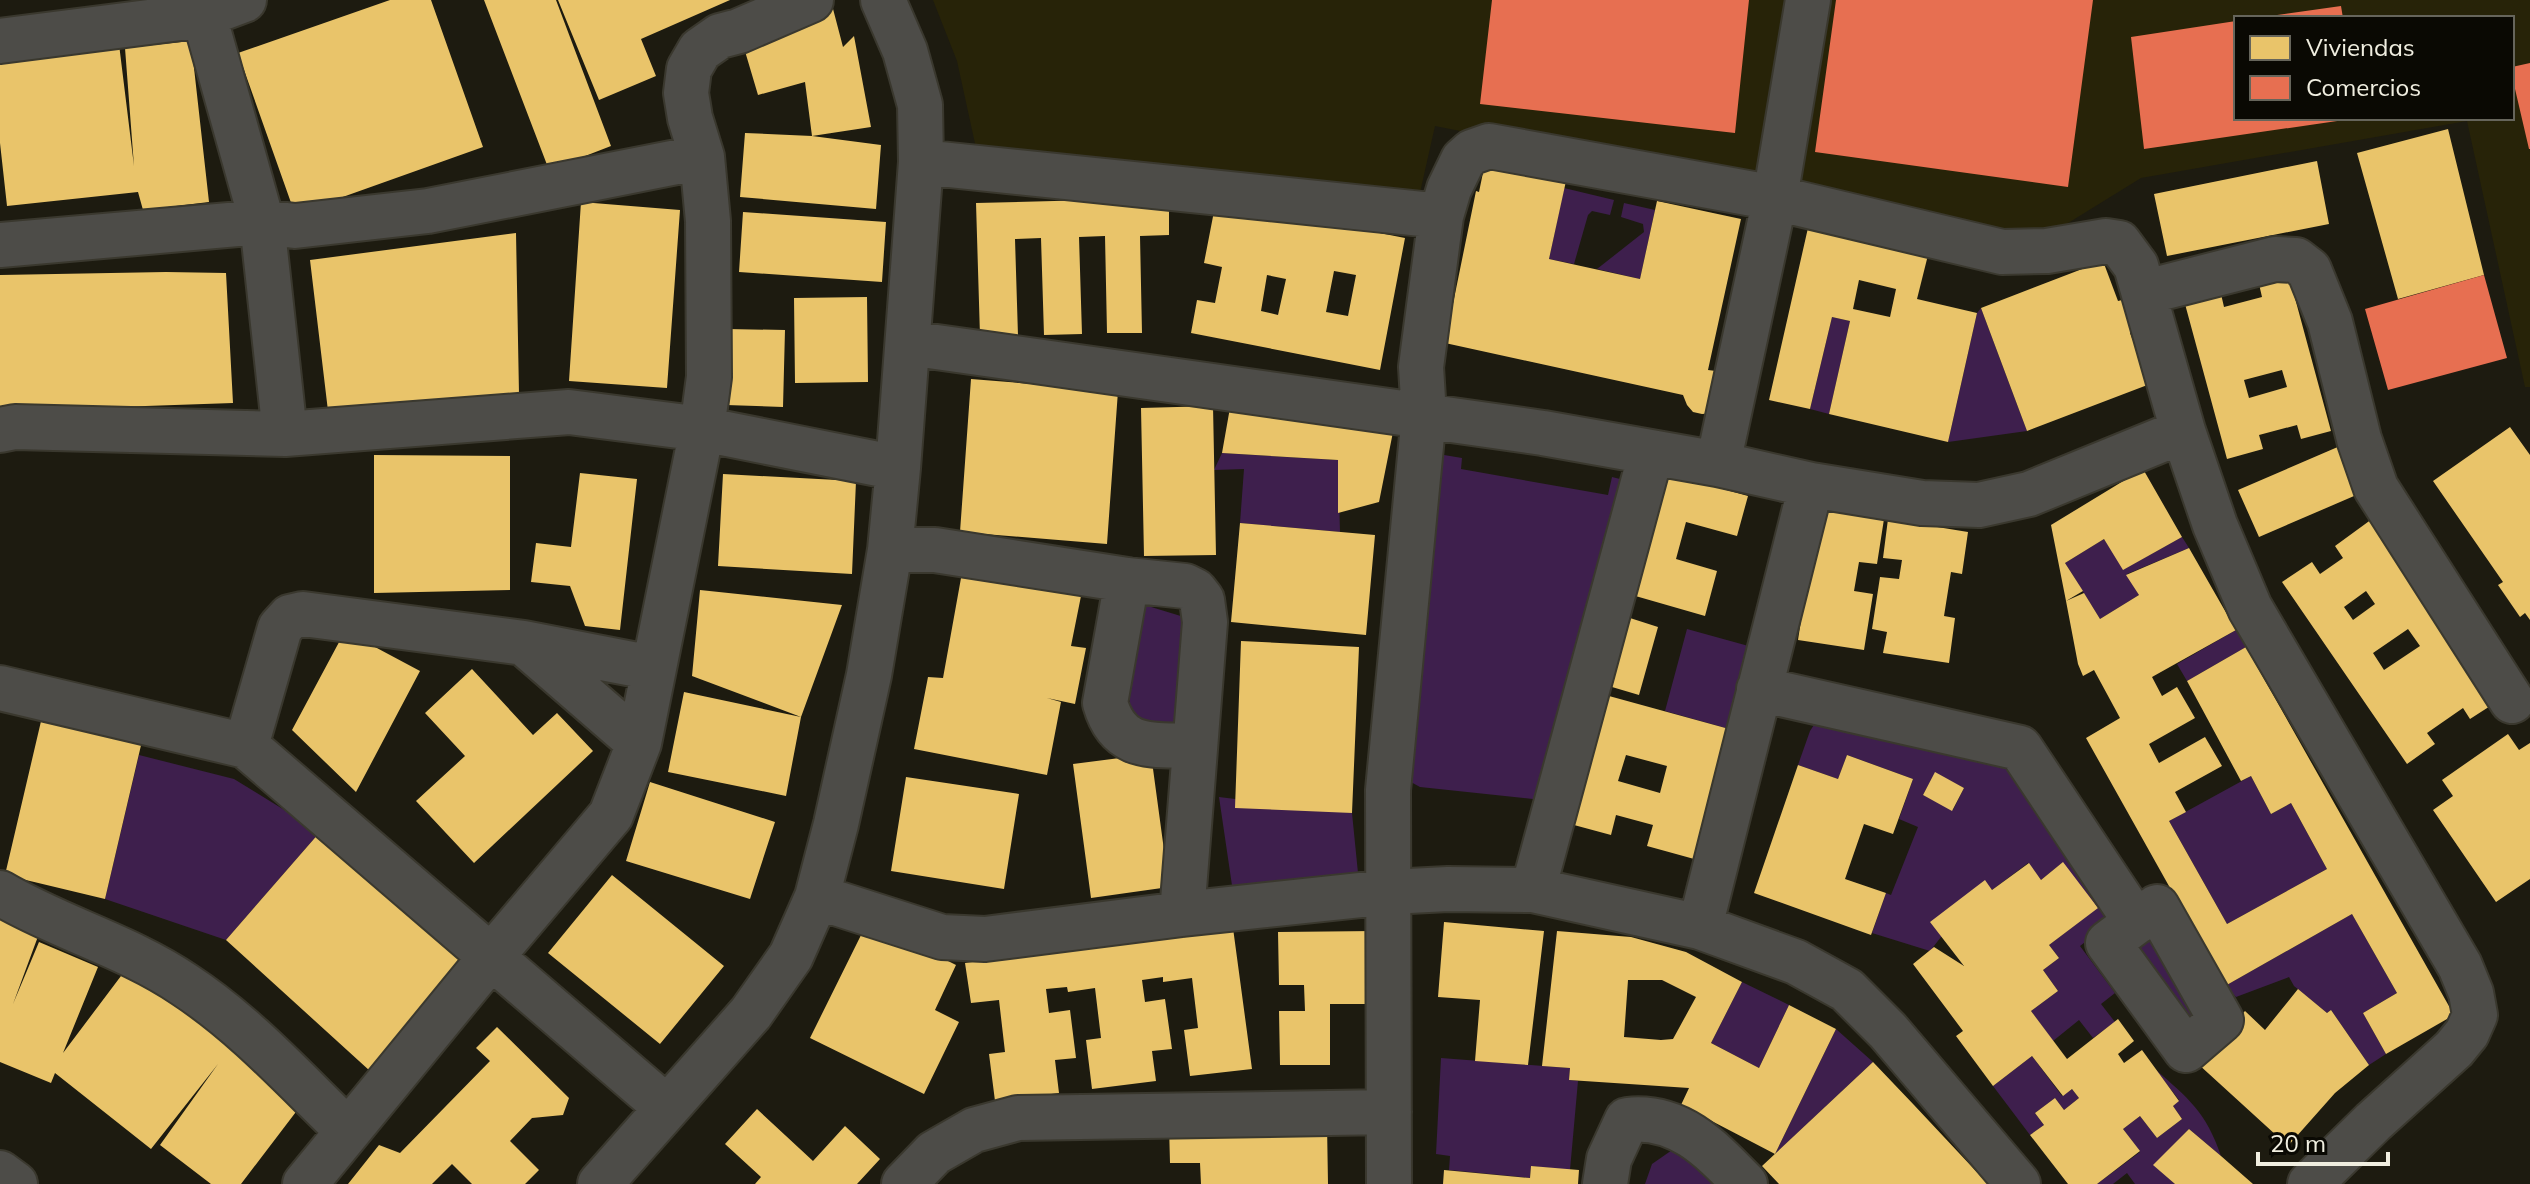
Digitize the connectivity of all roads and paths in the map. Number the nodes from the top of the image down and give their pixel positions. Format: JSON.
{"nodes":[{"id":1,"x":244,"y":0,"type":"edge"},
{"id":2,"x":811,"y":0,"type":"edge"},
{"id":3,"x":883,"y":0,"type":"edge"},
{"id":4,"x":1808,"y":0,"type":"edge"},
{"id":5,"x":76,"y":15,"type":"edge"},
{"id":6,"x":204,"y":15,"type":"junction"},
{"id":7,"x":0,"y":41,"type":"edge"},
{"id":8,"x":702,"y":157,"type":"junction"},
{"id":9,"x":921,"y":162,"type":"junction"},
{"id":10,"x":1775,"y":198,"type":"junction"},
{"id":11,"x":1441,"y":216,"type":"junction"},
{"id":12,"x":262,"y":222,"type":"junction"},
{"id":13,"x":0,"y":245,"type":"edge"},
{"id":14,"x":2146,"y":292,"type":"junction"},
{"id":15,"x":908,"y":343,"type":"junction"},
{"id":16,"x":1424,"y":415,"type":"junction"},
{"id":17,"x":702,"y":429,"type":"junction"},
{"id":18,"x":0,"y":430,"type":"edge"},
{"id":19,"x":2183,"y":431,"type":"junction"},
{"id":20,"x":285,"y":434,"type":"junction"},
{"id":21,"x":1651,"y":453,"type":"junction"},
{"id":22,"x":1718,"y":464,"type":"junction"},
{"id":23,"x":898,"y":468,"type":"junction"},
{"id":24,"x":1811,"y":485,"type":"junction"},
{"id":25,"x":890,"y":550,"type":"junction"},
{"id":26,"x":1127,"y":580,"type":"junction"},
{"id":27,"x":524,"y":643,"type":"junction"},
{"id":28,"x":653,"y":668,"type":"junction"},
{"id":29,"x":0,"y":688,"type":"edge"},
{"id":30,"x":1759,"y":689,"type":"junction"},
{"id":31,"x":2512,"y":701,"type":"dead end"},
{"id":32,"x":639,"y":743,"type":"junction"},
{"id":33,"x":246,"y":746,"type":"junction"},
{"id":34,"x":1194,"y":746,"type":"junction"},
{"id":35,"x":1533,"y":890,"type":"junction"},
{"id":36,"x":1389,"y":892,"type":"junction"},
{"id":37,"x":0,"y":893,"type":"edge"},
{"id":38,"x":817,"y":897,"type":"junction"},
{"id":39,"x":1182,"y":914,"type":"junction"},
{"id":40,"x":2136,"y":922,"type":"dead end"},
{"id":41,"x":1700,"y":927,"type":"junction"},
{"id":42,"x":491,"y":957,"type":"junction"},
{"id":43,"x":667,"y":1108,"type":"junction"},
{"id":44,"x":1389,"y":1112,"type":"junction"},
{"id":45,"x":348,"y":1131,"type":"junction"},
{"id":46,"x":0,"y":1173,"type":"edge"},
{"id":47,"x":15,"y":1184,"type":"edge"},
{"id":48,"x":305,"y":1184,"type":"edge"},
{"id":49,"x":600,"y":1184,"type":"edge"},
{"id":50,"x":904,"y":1184,"type":"edge"},
{"id":51,"x":1389,"y":1184,"type":"edge"},
{"id":52,"x":1605,"y":1184,"type":"edge"},
{"id":53,"x":1745,"y":1184,"type":"edge"},
{"id":54,"x":2018,"y":1184,"type":"edge"},
{"id":55,"x":2310,"y":1184,"type":"edge"}],
"edges":[{"from":1,"to":6,"type":"street"},
{"from":2,"to":8,"type":"street"},
{"from":3,"to":9,"type":"street"},
{"from":4,"to":10,"type":"street"},
{"from":5,"to":6,"type":"street"},
{"from":5,"to":7,"type":"street"},
{"from":6,"to":12,"type":"street"},
{"from":8,"to":12,"type":"street"},
{"from":8,"to":17,"type":"street"},
{"from":9,"to":11,"type":"street"},
{"from":9,"to":15,"type":"street"},
{"from":10,"to":11,"type":"street"},
{"from":10,"to":14,"type":"street"},
{"from":10,"to":22,"type":"street"},
{"from":11,"to":16,"type":"street"},
{"from":12,"to":13,"type":"street"},
{"from":12,"to":20,"type":"street"},
{"from":14,"to":19,"type":"street"},
{"from":14,"to":31,"type":"street"},
{"from":15,"to":16,"type":"street"},
{"from":15,"to":23,"type":"street"},
{"from":16,"to":21,"type":"street"},
{"from":16,"to":36,"type":"street"},
{"from":17,"to":20,"type":"street"},
{"from":17,"to":23,"type":"street"},
{"from":17,"to":28,"type":"street"},
{"from":18,"to":20,"type":"street"},
{"from":19,"to":24,"type":"street"},
{"from":19,"to":55,"type":"street"},
{"from":21,"to":22,"type":"street"},
{"from":21,"to":35,"type":"street"},
{"from":22,"to":24,"type":"street"},
{"from":23,"to":25,"type":"street"},
{"from":24,"to":30,"type":"street"},
{"from":25,"to":26,"type":"street"},
{"from":25,"to":38,"type":"street"},
{"from":26,"to":34,"type":"street"},
{"from":26,"to":34,"type":"street"},
{"from":27,"to":28,"type":"street"},
{"from":27,"to":32,"type":"street"},
{"from":27,"to":33,"type":"street"},
{"from":28,"to":32,"type":"street"},
{"from":29,"to":33,"type":"street"},
{"from":30,"to":40,"type":"street"},
{"from":30,"to":41,"type":"street"},
{"from":32,"to":42,"type":"street"},
{"from":33,"to":42,"type":"street"},
{"from":34,"to":39,"type":"street"},
{"from":35,"to":36,"type":"street"},
{"from":35,"to":41,"type":"street"},
{"from":36,"to":39,"type":"street"},
{"from":36,"to":44,"type":"street"},
{"from":37,"to":45,"type":"street"},
{"from":38,"to":39,"type":"street"},
{"from":38,"to":43,"type":"street"},
{"from":41,"to":54,"type":"street"},
{"from":42,"to":43,"type":"street"},
{"from":42,"to":45,"type":"street"},
{"from":43,"to":49,"type":"street"},
{"from":44,"to":50,"type":"street"},
{"from":44,"to":51,"type":"street"},
{"from":45,"to":48,"type":"street"},
{"from":46,"to":47,"type":"street"},
{"from":52,"to":53,"type":"street"}]}
